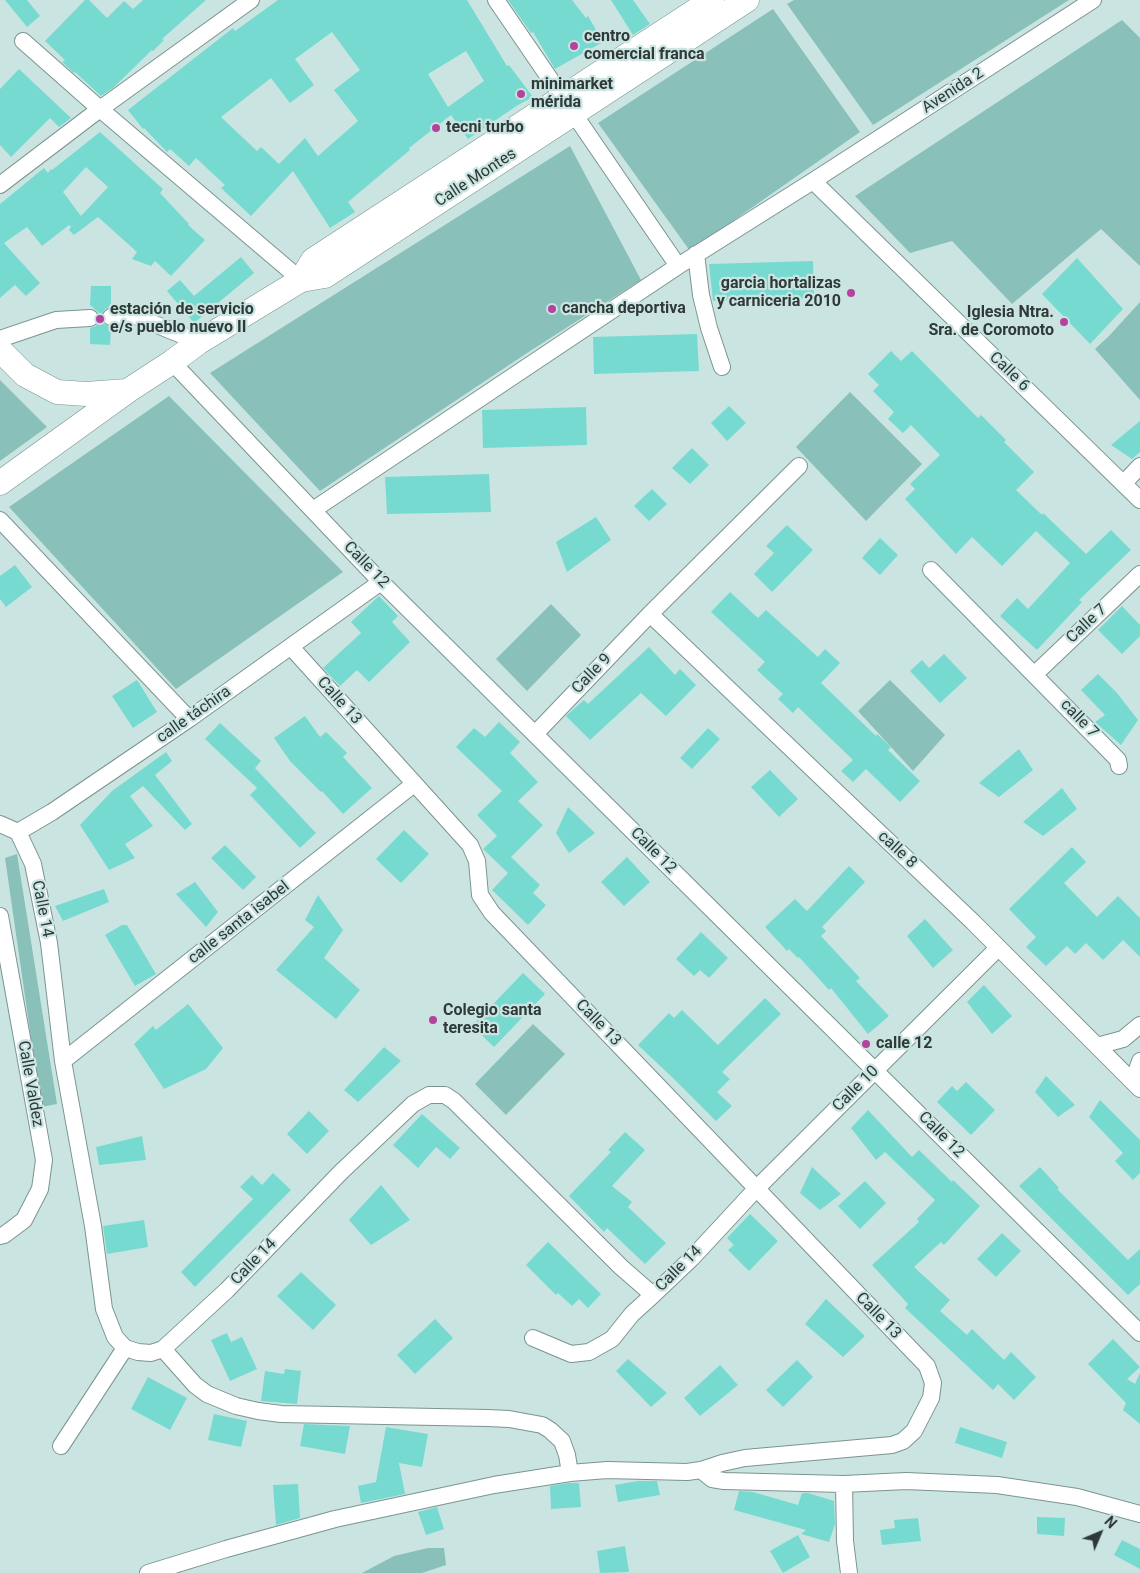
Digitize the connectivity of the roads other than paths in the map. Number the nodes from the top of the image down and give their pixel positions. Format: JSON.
{"nodes":[{"id":1,"x":251,"y":0,"type":"edge"},
{"id":2,"x":496,"y":0,"type":"edge"},
{"id":3,"x":712,"y":0,"type":"edge"},
{"id":4,"x":747,"y":0,"type":"edge"},
{"id":5,"x":1093,"y":0,"type":"edge"},
{"id":6,"x":23,"y":40,"type":"dead end"},
{"id":7,"x":569,"y":105,"type":"junction"},
{"id":8,"x":100,"y":109,"type":"junction"},
{"id":9,"x":813,"y":181,"type":"junction"},
{"id":10,"x":0,"y":185,"type":"edge"},
{"id":11,"x":696,"y":254,"type":"junction"},
{"id":12,"x":678,"y":266,"type":"junction"},
{"id":13,"x":301,"y":280,"type":"junction"},
{"id":14,"x":111,"y":317,"type":"dead end"},
{"id":15,"x":90,"y":318,"type":"dead end"},
{"id":16,"x":0,"y":339,"type":"edge"},
{"id":17,"x":200,"y":342,"type":"junction"},
{"id":18,"x":0,"y":350,"type":"edge"},
{"id":19,"x":172,"y":362,"type":"junction"},
{"id":20,"x":722,"y":367,"type":"dead end"},
{"id":21,"x":129,"y":390,"type":"junction"},
{"id":22,"x":799,"y":466,"type":"dead end"},
{"id":23,"x":1140,"y":466,"type":"edge"},
{"id":24,"x":0,"y":483,"type":"edge"},
{"id":25,"x":1124,"y":484,"type":"junction"},
{"id":26,"x":1140,"y":500,"type":"edge"},
{"id":27,"x":313,"y":510,"type":"junction"},
{"id":28,"x":0,"y":520,"type":"edge"},
{"id":29,"x":931,"y":570,"type":"dead end"},
{"id":30,"x":1140,"y":574,"type":"edge"},
{"id":31,"x":381,"y":582,"type":"junction"},
{"id":32,"x":650,"y":614,"type":"junction"},
{"id":33,"x":291,"y":647,"type":"junction"},
{"id":34,"x":1035,"y":674,"type":"junction"},
{"id":35,"x":189,"y":719,"type":"junction"},
{"id":36,"x":535,"y":734,"type":"junction"},
{"id":37,"x":1118,"y":766,"type":"dead end"},
{"id":38,"x":414,"y":784,"type":"junction"},
{"id":39,"x":0,"y":824,"type":"edge"},
{"id":40,"x":18,"y":832,"type":"junction"},
{"id":41,"x":0,"y":916,"type":"edge"},
{"id":42,"x":998,"y":948,"type":"junction"},
{"id":43,"x":1140,"y":1025,"type":"edge"},
{"id":44,"x":1097,"y":1046,"type":"junction"},
{"id":45,"x":63,"y":1061,"type":"junction"},
{"id":46,"x":1140,"y":1061,"type":"edge"},
{"id":47,"x":876,"y":1070,"type":"junction"},
{"id":48,"x":1136,"y":1086,"type":"edge"},
{"id":49,"x":756,"y":1189,"type":"junction"},
{"id":50,"x":0,"y":1236,"type":"edge"},
{"id":51,"x":653,"y":1295,"type":"junction"},
{"id":52,"x":1140,"y":1333,"type":"edge"},
{"id":53,"x":533,"y":1338,"type":"dead end"},
{"id":54,"x":124,"y":1348,"type":"junction"},
{"id":55,"x":163,"y":1349,"type":"junction"},
{"id":56,"x":61,"y":1446,"type":"dead end"},
{"id":57,"x":701,"y":1470,"type":"junction"},
{"id":58,"x":570,"y":1473,"type":"junction"},
{"id":59,"x":844,"y":1484,"type":"junction"},
{"id":60,"x":1140,"y":1514,"type":"edge"},
{"id":61,"x":148,"y":1573,"type":"edge"},
{"id":62,"x":849,"y":1573,"type":"edge"}],
"edges":[{"from":1,"to":8,"type":"street"},
{"from":2,"to":7,"type":"street"},
{"from":3,"to":7,"type":"street","name":"Calle Montes"},
{"from":4,"to":7,"type":"street","name":"Calle Montes"},
{"from":5,"to":9,"type":"street","name":"Avenida 2"},
{"from":6,"to":8,"type":"street"},
{"from":7,"to":12,"type":"street"},
{"from":7,"to":13,"type":"street","name":"Calle Montes"},
{"from":8,"to":10,"type":"street"},
{"from":8,"to":13,"type":"street"},
{"from":9,"to":11,"type":"street","name":"Avenida 2"},
{"from":9,"to":25,"type":"street","name":"Calle 6"},
{"from":11,"to":12,"type":"street","name":"Avenida 2"},
{"from":11,"to":20,"type":"street"},
{"from":12,"to":27,"type":"street","name":"Avenida 2"},
{"from":13,"to":17,"type":"street","name":"Calle Montes"},
{"from":14,"to":17,"type":"street"},
{"from":15,"to":16,"type":"street"},
{"from":17,"to":19,"type":"street","name":"Calle Montes"},
{"from":18,"to":21,"type":"street","name":"Calle Montes"},
{"from":19,"to":21,"type":"street","name":"Calle Montes"},
{"from":19,"to":27,"type":"street","name":"Calle 12"},
{"from":21,"to":24,"type":"street"},
{"from":22,"to":32,"type":"street","name":"Calle 9"},
{"from":23,"to":25,"type":"street"},
{"from":25,"to":26,"type":"street","name":"Calle 6"},
{"from":27,"to":31,"type":"street","name":"Calle 12"},
{"from":28,"to":35,"type":"street"},
{"from":29,"to":34,"type":"street","name":"calle 7"},
{"from":30,"to":34,"type":"street","name":"Calle 7"},
{"from":31,"to":33,"type":"street","name":"calle táchira"},
{"from":31,"to":36,"type":"street","name":"Calle 12"},
{"from":32,"to":36,"type":"street","name":"Calle 9"},
{"from":32,"to":42,"type":"street","name":"calle 8"},
{"from":33,"to":35,"type":"street","name":"calle táchira"},
{"from":33,"to":38,"type":"street","name":"Calle 13"},
{"from":34,"to":37,"type":"street","name":"calle 7"},
{"from":35,"to":40,"type":"street","name":"calle táchira"},
{"from":36,"to":47,"type":"street","name":"Calle 12"},
{"from":38,"to":45,"type":"street","name":"calle santa isabel"},
{"from":38,"to":49,"type":"street","name":"Calle 13"},
{"from":39,"to":40,"type":"street"},
{"from":40,"to":45,"type":"street","name":"Calle 14"},
{"from":41,"to":50,"type":"street","name":"Calle Valdez"},
{"from":42,"to":44,"type":"street","name":"calle 8"},
{"from":42,"to":47,"type":"street","name":"Calle 10"},
{"from":43,"to":44,"type":"street"},
{"from":44,"to":48,"type":"street","name":"calle 8"},
{"from":45,"to":54,"type":"street","name":"Calle 14"},
{"from":46,"to":48,"type":"street"},
{"from":47,"to":49,"type":"street","name":"Calle 10"},
{"from":47,"to":52,"type":"street","name":"Calle 12"},
{"from":49,"to":51,"type":"street","name":"Calle 14"},
{"from":49,"to":57,"type":"street","name":"Calle 13"},
{"from":51,"to":53,"type":"street"},
{"from":51,"to":55,"type":"street","name":"Calle 14"},
{"from":54,"to":55,"type":"street"},
{"from":54,"to":56,"type":"street"},
{"from":55,"to":58,"type":"street"},
{"from":57,"to":58,"type":"street"},
{"from":57,"to":59,"type":"street"},
{"from":58,"to":61,"type":"street"},
{"from":59,"to":60,"type":"street"},
{"from":59,"to":62,"type":"street"}]}
